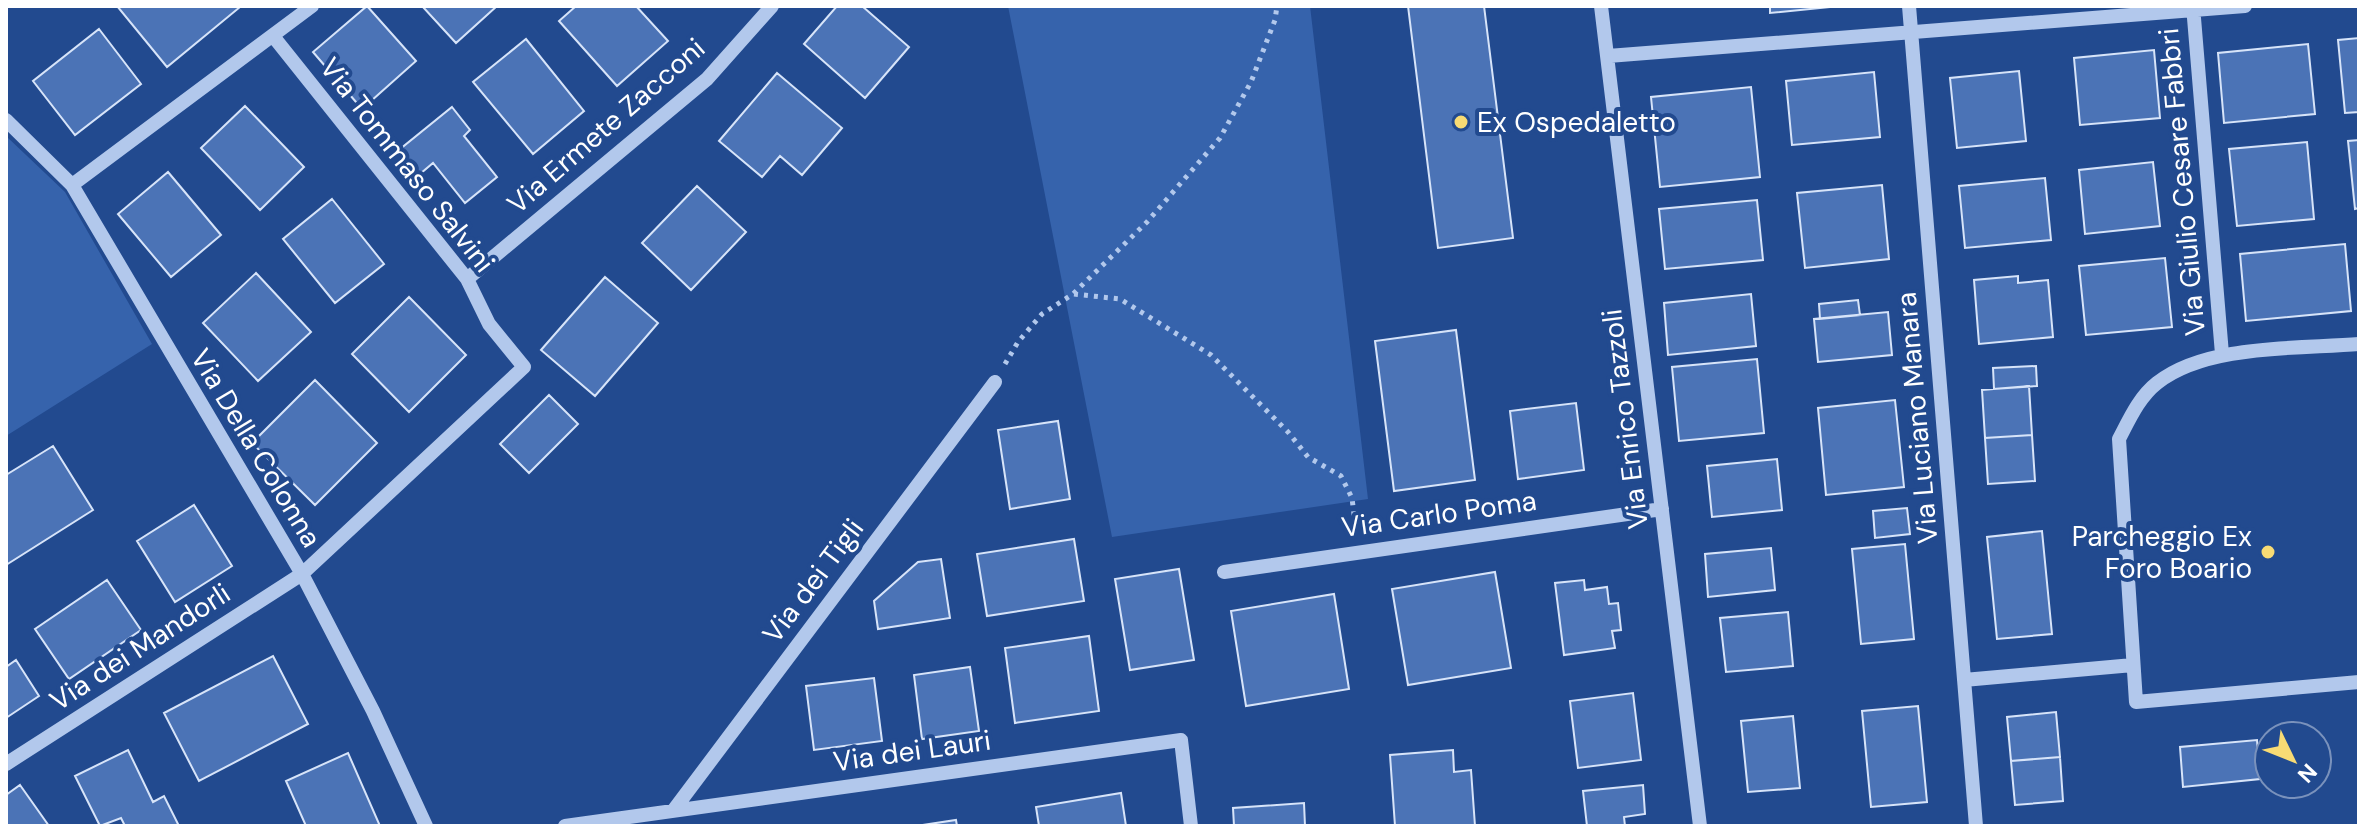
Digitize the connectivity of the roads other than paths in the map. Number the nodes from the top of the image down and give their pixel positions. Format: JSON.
{"nodes":[{"id":1,"x":312,"y":6,"type":"edge"},
{"id":2,"x":772,"y":6,"type":"edge"},
{"id":3,"x":1601,"y":6,"type":"edge"},
{"id":4,"x":1909,"y":6,"type":"edge"},
{"id":5,"x":2245,"y":6,"type":"edge"},
{"id":6,"x":2193,"y":8,"type":"edge"},
{"id":7,"x":1911,"y":33,"type":"junction"},
{"id":8,"x":273,"y":36,"type":"junction"},
{"id":9,"x":1608,"y":56,"type":"junction"},
{"id":10,"x":6,"y":120,"type":"edge"},
{"id":11,"x":72,"y":185,"type":"junction"},
{"id":12,"x":467,"y":279,"type":"junction"},
{"id":13,"x":2359,"y":344,"type":"edge"},
{"id":14,"x":2222,"y":354,"type":"junction"},
{"id":15,"x":524,"y":367,"type":"joint"},
{"id":16,"x":995,"y":382,"type":"road end"},
{"id":17,"x":1662,"y":509,"type":"junction"},
{"id":18,"x":1224,"y":572,"type":"dead end"},
{"id":19,"x":302,"y":574,"type":"junction"},
{"id":20,"x":2133,"y":665,"type":"junction"},
{"id":21,"x":1964,"y":680,"type":"junction"},
{"id":22,"x":2359,"y":682,"type":"edge"},
{"id":23,"x":6,"y":764,"type":"edge"},
{"id":24,"x":673,"y":811,"type":"junction"},
{"id":25,"x":426,"y":826,"type":"edge"},
{"id":26,"x":565,"y":826,"type":"edge"},
{"id":27,"x":1191,"y":826,"type":"edge"},
{"id":28,"x":1700,"y":826,"type":"edge"},
{"id":29,"x":1976,"y":826,"type":"edge"}],
"edges":[{"from":1,"to":8,"type":"street"},
{"from":2,"to":12,"type":"street","name":"Via Ermete Zacconi"},
{"from":3,"to":9,"type":"street","name":"Via Enrico Tazzoli"},
{"from":4,"to":7,"type":"street","name":"Via Luciano Manara"},
{"from":5,"to":6,"type":"street"},
{"from":6,"to":7,"type":"street"},
{"from":6,"to":14,"type":"street","name":"Via Giulio Cesare Fabbri"},
{"from":7,"to":9,"type":"street"},
{"from":7,"to":21,"type":"street","name":"Via Luciano Manara"},
{"from":8,"to":11,"type":"street"},
{"from":8,"to":12,"type":"street","name":"Via Tommaso Salvini"},
{"from":9,"to":17,"type":"street","name":"Via Enrico Tazzoli"},
{"from":10,"to":11,"type":"street","name":"Via Della Colonna"},
{"from":11,"to":19,"type":"street","name":"Via Della Colonna"},
{"from":12,"to":15,"type":"street","name":"Via Tommaso Salvini"},
{"from":13,"to":14,"type":"street"},
{"from":14,"to":20,"type":"street"},
{"from":15,"to":19,"type":"street","name":"Via dei Mandorli"},
{"from":16,"to":24,"type":"street","name":"Via dei Tigli"},
{"from":17,"to":18,"type":"street","name":"Via Carlo Poma"},
{"from":17,"to":28,"type":"street","name":"Via Enrico Tazzoli"},
{"from":19,"to":23,"type":"street","name":"Via dei Mandorli"},
{"from":19,"to":25,"type":"street","name":"Via Della Colonna"},
{"from":20,"to":21,"type":"street"},
{"from":20,"to":22,"type":"street"},
{"from":21,"to":29,"type":"street","name":"Via Luciano Manara"},
{"from":24,"to":26,"type":"street","name":"Via dei Lauri"},
{"from":24,"to":27,"type":"street","name":"Via dei Lauri"}]}
